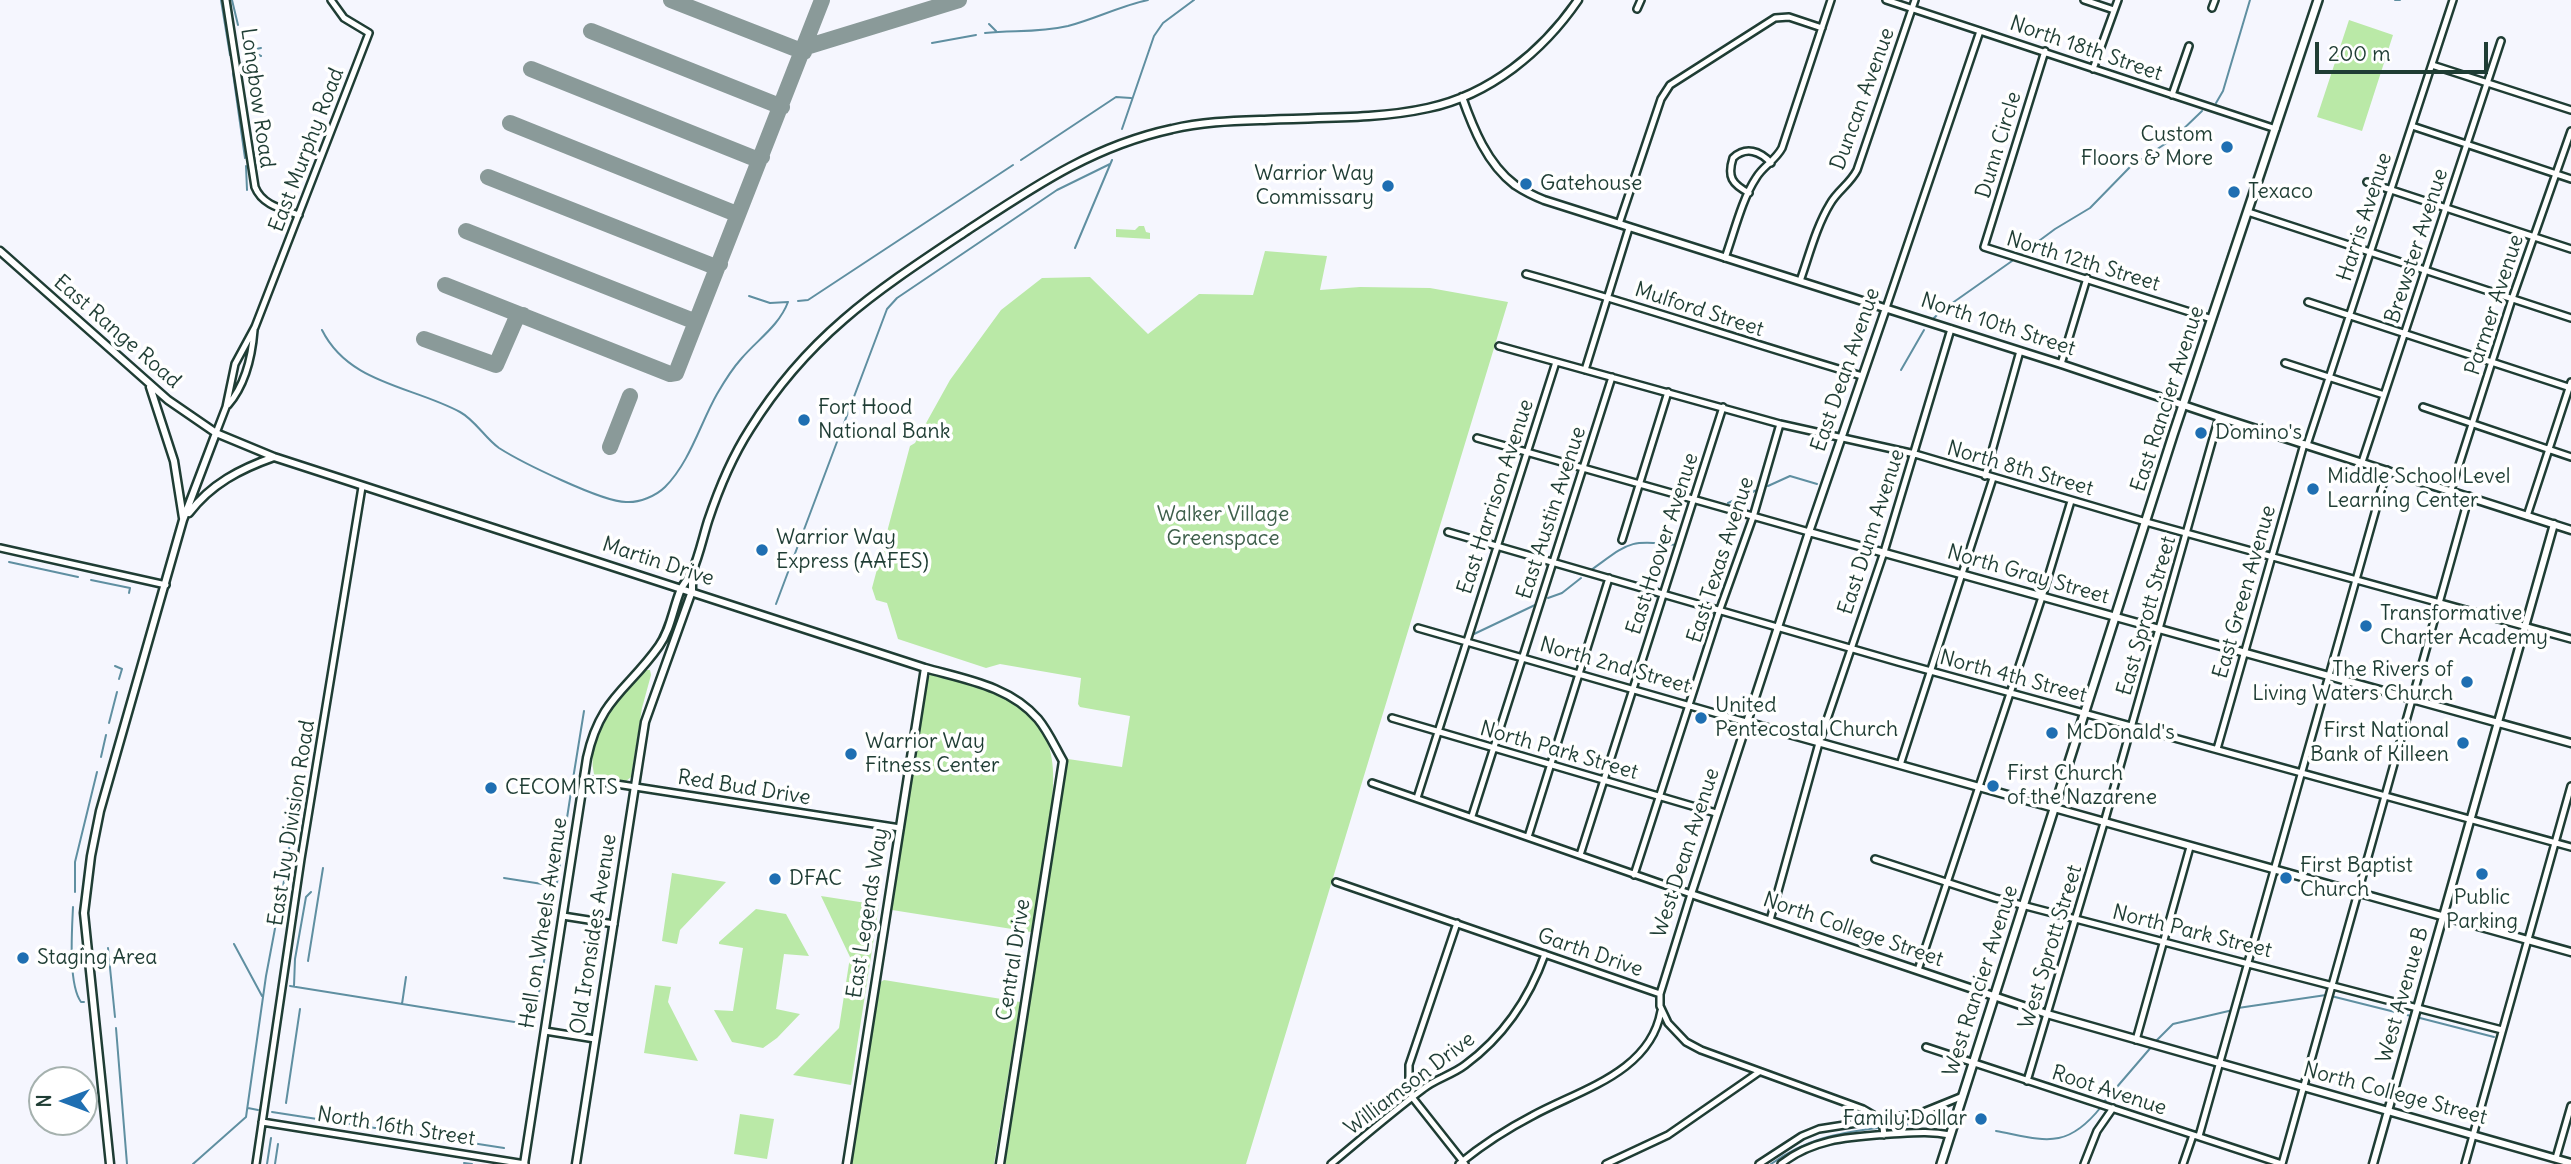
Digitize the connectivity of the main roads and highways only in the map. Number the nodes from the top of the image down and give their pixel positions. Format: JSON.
{"nodes":[{"id":1,"x":2318,"y":0,"type":"edge"},
{"id":2,"x":2054,"y":810,"type":"joint"},
{"id":3,"x":1941,"y":1164,"type":"edge"}],
"edges":[{"from":1,"to":2,"type":"main road","name":"East Rancier Avenue"},
{"from":2,"to":3,"type":"main road","name":"West Rancier Avenue"}]}
